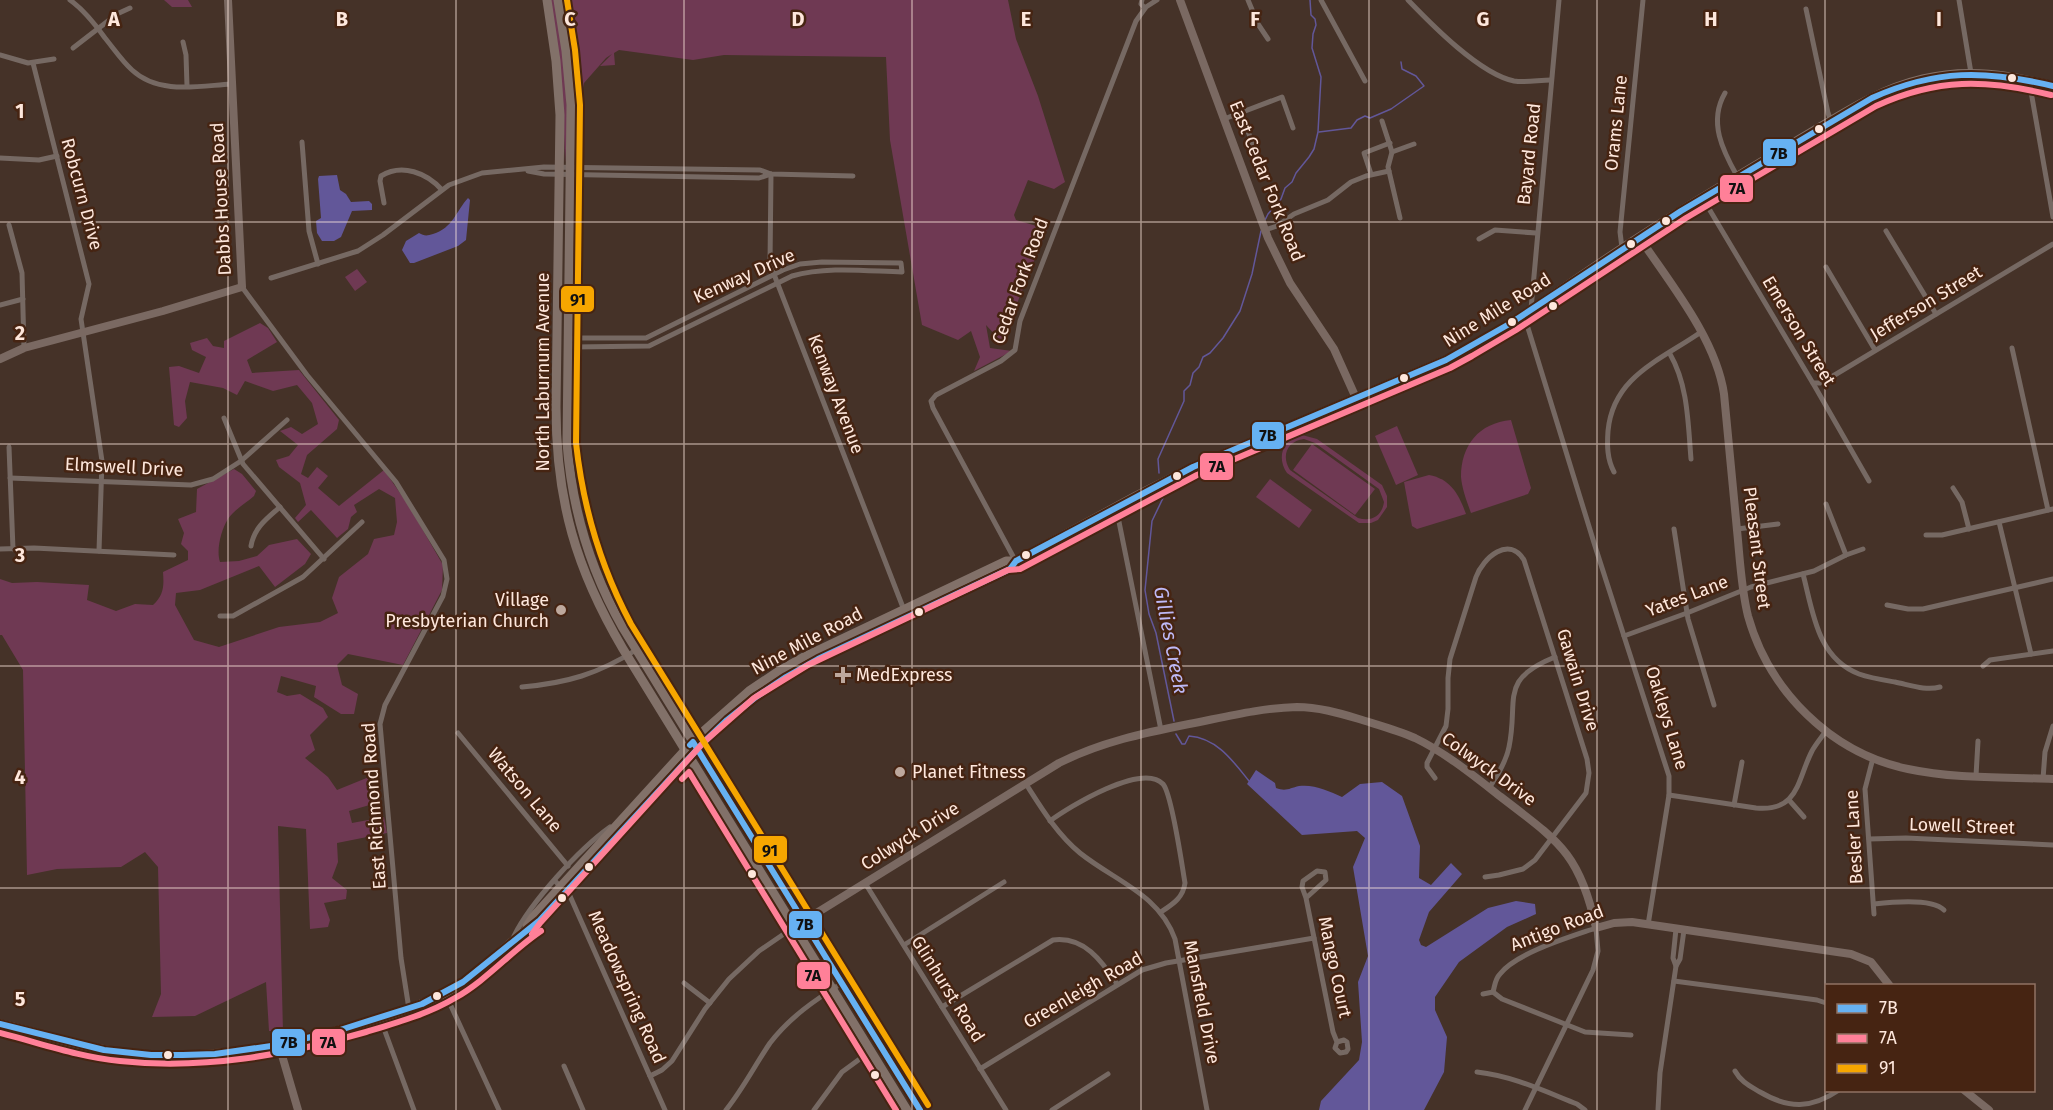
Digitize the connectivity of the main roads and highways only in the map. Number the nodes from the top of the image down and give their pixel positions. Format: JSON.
{"nodes":[{"id":1,"x":547,"y":0,"type":"edge"},
{"id":2,"x":558,"y":0,"type":"edge"},
{"id":3,"x":2053,"y":86,"type":"edge"},
{"id":4,"x":691,"y":749,"type":"junction"},
{"id":5,"x":736,"y":833,"type":"junction"},
{"id":6,"x":757,"y":846,"type":"junction"},
{"id":7,"x":561,"y":886,"type":"junction"},
{"id":8,"x":0,"y":1024,"type":"edge"},
{"id":9,"x":917,"y":1109,"type":"edge"},
{"id":10,"x":907,"y":1110,"type":"edge"}],
"edges":[{"from":1,"to":4,"type":"main road","name":"North Laburnum Avenue"},
{"from":2,"to":4,"type":"main road","name":"North Laburnum Avenue"},
{"from":3,"to":4,"type":"main road","name":"Nine Mile Road"},
{"from":4,"to":5,"type":"main road"},
{"from":4,"to":6,"type":"main road"},
{"from":4,"to":7,"type":"main road","name":"Nine Mile Road"},
{"from":4,"to":7,"type":"main road","name":"Nine Mile Road"},
{"from":5,"to":6,"type":"main road"},
{"from":5,"to":10,"type":"main road"},
{"from":6,"to":9,"type":"main road"},
{"from":7,"to":8,"type":"main road","name":"Nine Mile Road"}]}
